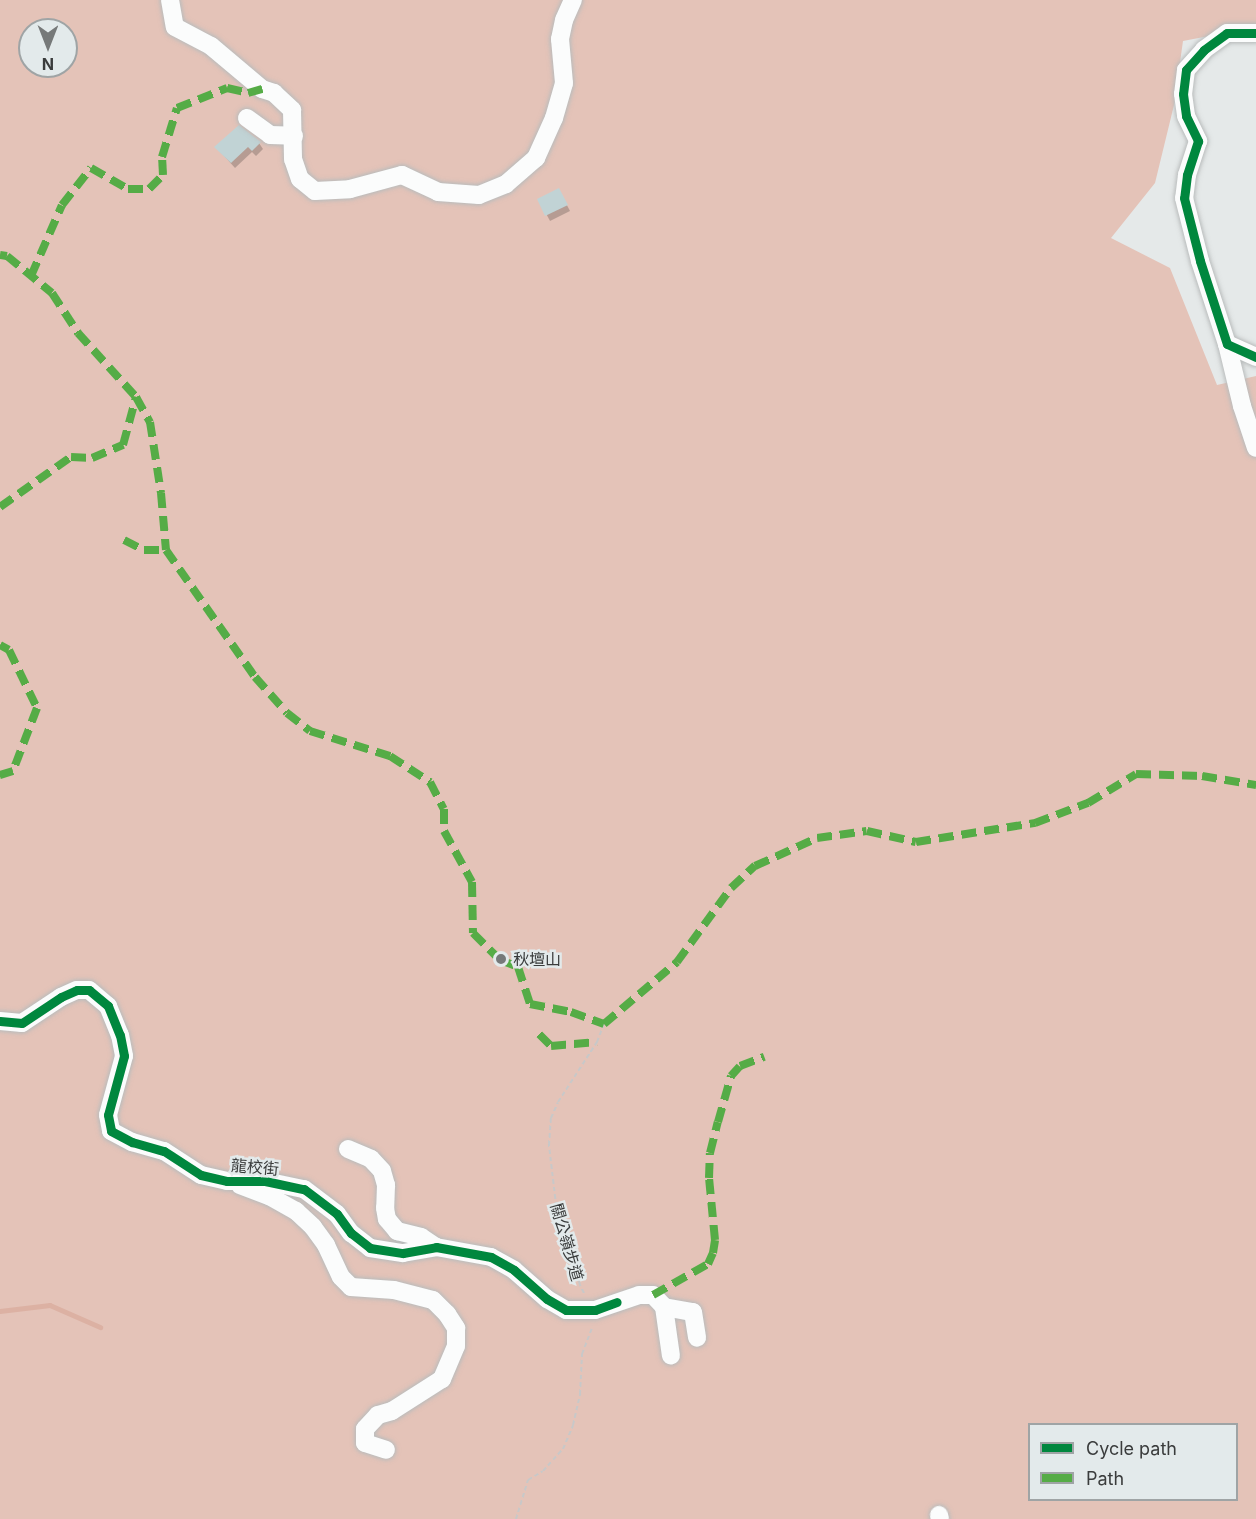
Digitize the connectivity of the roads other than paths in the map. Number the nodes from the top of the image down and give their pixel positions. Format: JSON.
{"nodes":[{"id":1,"x":170,"y":0,"type":"edge"},
{"id":2,"x":573,"y":0,"type":"edge"},
{"id":3,"x":1256,"y":33,"type":"edge"},
{"id":4,"x":247,"y":118,"type":"dead end"},
{"id":5,"x":294,"y":136,"type":"junction"},
{"id":6,"x":1227,"y":344,"type":"junction"},
{"id":7,"x":1256,"y":357,"type":"edge"},
{"id":8,"x":1256,"y":448,"type":"edge"},
{"id":9,"x":0,"y":1021,"type":"edge"},
{"id":10,"x":348,"y":1149,"type":"dead end"},
{"id":11,"x":227,"y":1180,"type":"junction"},
{"id":12,"x":436,"y":1247,"type":"junction"},
{"id":13,"x":664,"y":1307,"type":"junction"},
{"id":14,"x":696,"y":1338,"type":"dead end"},
{"id":15,"x":671,"y":1356,"type":"dead end"},
{"id":16,"x":386,"y":1450,"type":"dead end"}],
"edges":[{"from":1,"to":5,"type":"street"},
{"from":2,"to":5,"type":"street"},
{"from":3,"to":6,"type":"street"},
{"from":4,"to":5,"type":"street"},
{"from":6,"to":7,"type":"street"},
{"from":6,"to":8,"type":"street"},
{"from":9,"to":11,"type":"street","name":"龍校街"},
{"from":10,"to":12,"type":"street"},
{"from":11,"to":12,"type":"street","name":"龍校街"},
{"from":11,"to":16,"type":"street"},
{"from":12,"to":13,"type":"street","name":"龍校街"},
{"from":13,"to":14,"type":"street"},
{"from":13,"to":15,"type":"street"}]}
